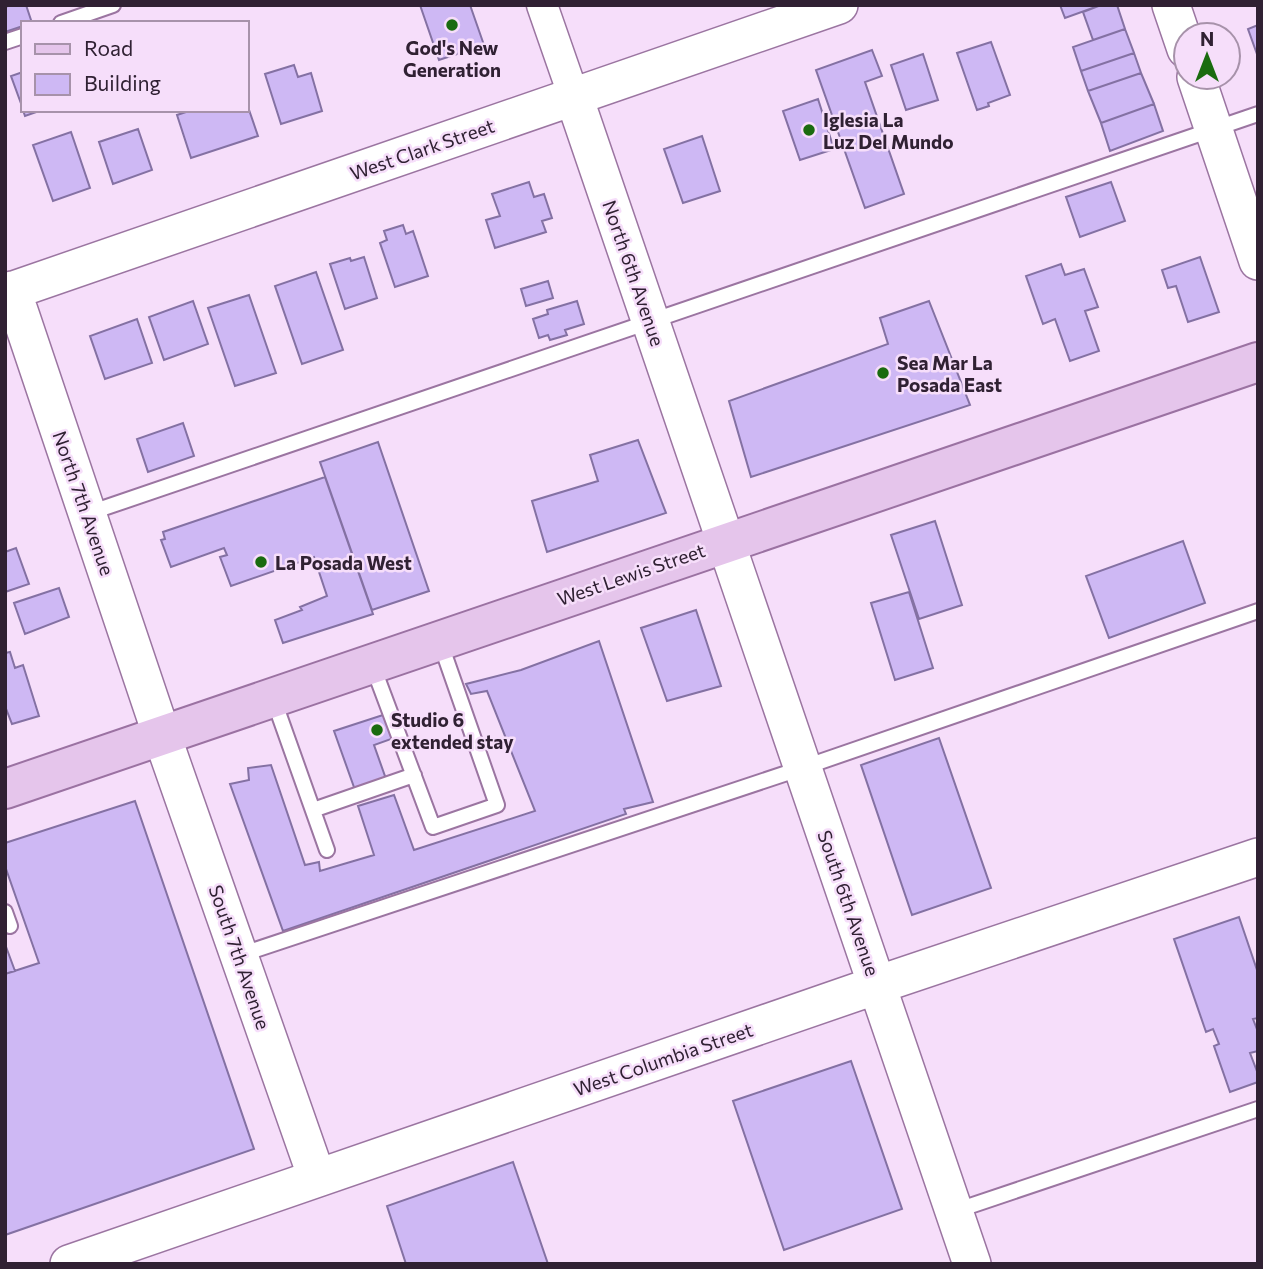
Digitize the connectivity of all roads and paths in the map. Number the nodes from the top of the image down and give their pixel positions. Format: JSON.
{"nodes":[{"id":1,"x":113,"y":5,"type":"edge"},
{"id":2,"x":542,"y":5,"type":"edge"},
{"id":3,"x":839,"y":5,"type":"edge"},
{"id":4,"x":67,"y":21,"type":"edge"},
{"id":5,"x":1201,"y":91,"type":"edge"},
{"id":6,"x":574,"y":97,"type":"junction"},
{"id":7,"x":1258,"y":114,"type":"edge"},
{"id":8,"x":1213,"y":129,"type":"junction"},
{"id":9,"x":1258,"y":261,"type":"edge"},
{"id":10,"x":8,"y":284,"type":"edge"},
{"id":11,"x":650,"y":320,"type":"junction"},
{"id":12,"x":1258,"y":362,"type":"edge"},
{"id":13,"x":87,"y":513,"type":"junction"},
{"id":14,"x":726,"y":542,"type":"junction"},
{"id":15,"x":1258,"y":611,"type":"edge"},
{"id":16,"x":439,"y":640,"type":"junction"},
{"id":17,"x":372,"y":663,"type":"junction"},
{"id":18,"x":273,"y":697,"type":"junction"},
{"id":19,"x":162,"y":736,"type":"junction"},
{"id":20,"x":802,"y":768,"type":"junction"},
{"id":21,"x":414,"y":775,"type":"junction"},
{"id":22,"x":5,"y":789,"type":"edge"},
{"id":23,"x":313,"y":810,"type":"junction"},
{"id":24,"x":327,"y":850,"type":"dead end"},
{"id":25,"x":1258,"y":857,"type":"edge"},
{"id":26,"x":5,"y":912,"type":"edge"},
{"id":27,"x":10,"y":926,"type":"dead end"},
{"id":28,"x":239,"y":956,"type":"junction"},
{"id":29,"x":877,"y":985,"type":"junction"},
{"id":30,"x":1258,"y":1109,"type":"edge"},
{"id":31,"x":317,"y":1178,"type":"junction"},
{"id":32,"x":954,"y":1211,"type":"junction"},
{"id":33,"x":69,"y":1264,"type":"edge"},
{"id":34,"x":972,"y":1264,"type":"edge"}],
"edges":[{"from":1,"to":4,"type":"lane"},
{"from":2,"to":6,"type":"street","name":"North 6th Avenue"},
{"from":3,"to":6,"type":"street","name":"West Clark Street"},
{"from":5,"to":8,"type":"street"},
{"from":6,"to":10,"type":"street","name":"West Clark Street"},
{"from":6,"to":11,"type":"street","name":"North 6th Avenue"},
{"from":7,"to":8,"type":"lane"},
{"from":8,"to":9,"type":"street"},
{"from":8,"to":11,"type":"lane"},
{"from":10,"to":13,"type":"street","name":"North 7th Avenue"},
{"from":11,"to":13,"type":"lane"},
{"from":11,"to":14,"type":"street","name":"North 6th Avenue"},
{"from":12,"to":14,"type":"main road","name":"West Lewis Street"},
{"from":13,"to":19,"type":"street","name":"North 7th Avenue"},
{"from":14,"to":16,"type":"main road","name":"West Lewis Street"},
{"from":14,"to":20,"type":"street","name":"South 6th Avenue"},
{"from":15,"to":20,"type":"lane"},
{"from":16,"to":17,"type":"main road","name":"West Lewis Street"},
{"from":16,"to":21,"type":"lane"},
{"from":17,"to":18,"type":"main road","name":"West Lewis Street"},
{"from":17,"to":21,"type":"lane"},
{"from":18,"to":19,"type":"main road","name":"West Lewis Street"},
{"from":18,"to":23,"type":"lane"},
{"from":19,"to":22,"type":"main road","name":"West Lewis Street"},
{"from":19,"to":28,"type":"street","name":"South 7th Avenue"},
{"from":20,"to":28,"type":"lane"},
{"from":20,"to":29,"type":"street","name":"South 6th Avenue"},
{"from":21,"to":23,"type":"lane"},
{"from":23,"to":24,"type":"lane"},
{"from":25,"to":29,"type":"street","name":"West Columbia Street"},
{"from":26,"to":27,"type":"lane"},
{"from":28,"to":31,"type":"street","name":"South 7th Avenue"},
{"from":29,"to":31,"type":"street","name":"West Columbia Street"},
{"from":29,"to":32,"type":"street","name":"South 6th Avenue"},
{"from":30,"to":32,"type":"lane"},
{"from":31,"to":33,"type":"street","name":"West Columbia Street"},
{"from":32,"to":34,"type":"street","name":"South 6th Avenue"}]}
